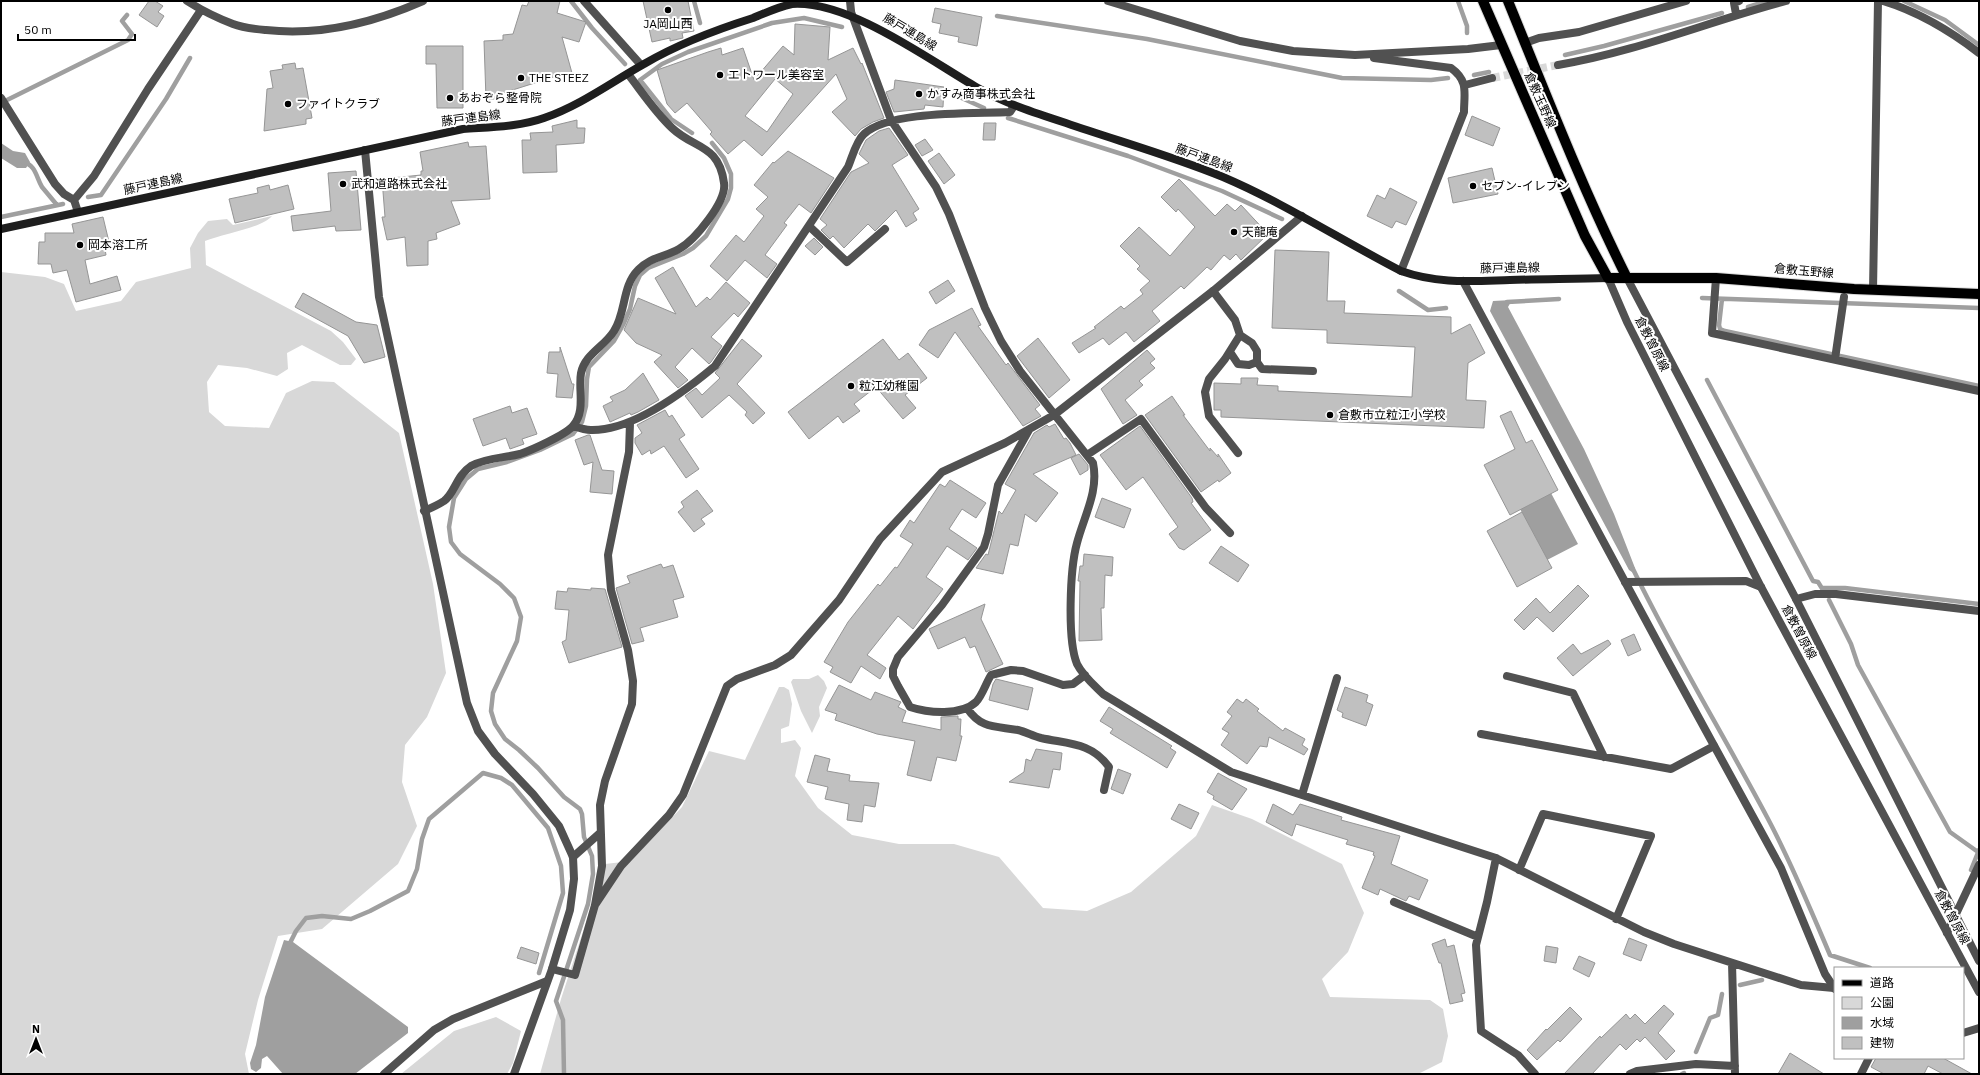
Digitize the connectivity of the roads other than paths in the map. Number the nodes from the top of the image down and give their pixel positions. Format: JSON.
{"nodes":[{"id":1,"x":187,"y":1,"type":"edge"},
{"id":2,"x":423,"y":1,"type":"edge"},
{"id":3,"x":584,"y":1,"type":"edge"},
{"id":4,"x":850,"y":1,"type":"edge"},
{"id":5,"x":1108,"y":1,"type":"edge"},
{"id":6,"x":1483,"y":1,"type":"edge"},
{"id":7,"x":1508,"y":1,"type":"edge"},
{"id":8,"x":1686,"y":1,"type":"edge"},
{"id":9,"x":1738,"y":1,"type":"edge"},
{"id":10,"x":1786,"y":1,"type":"edge"},
{"id":11,"x":1878,"y":1,"type":"edge"},
{"id":12,"x":1883,"y":1,"type":"edge"},
{"id":13,"x":201,"y":10,"type":"junction"},
{"id":14,"x":850,"y":12,"type":"junction"},
{"id":15,"x":1736,"y":14,"type":"junction"},
{"id":16,"x":1499,"y":41,"type":"junction"},
{"id":17,"x":1525,"y":43,"type":"junction"},
{"id":18,"x":1979,"y":53,"type":"edge"},
{"id":19,"x":1355,"y":55,"type":"junction"},
{"id":20,"x":641,"y":65,"type":"junction"},
{"id":21,"x":1558,"y":65,"type":"tunnel mouth"},
{"id":22,"x":628,"y":74,"type":"junction"},
{"id":23,"x":1492,"y":78,"type":"tunnel mouth"},
{"id":24,"x":1465,"y":85,"type":"junction"},
{"id":25,"x":1,"y":98,"type":"edge"},
{"id":26,"x":1014,"y":106,"type":"junction"},
{"id":27,"x":891,"y":120,"type":"junction"},
{"id":28,"x":365,"y":150,"type":"junction"},
{"id":29,"x":74,"y":200,"type":"junction"},
{"id":30,"x":78,"y":212,"type":"junction"},
{"id":31,"x":1302,"y":216,"type":"junction"},
{"id":32,"x":810,"y":226,"type":"junction"},
{"id":33,"x":1,"y":229,"type":"edge"},
{"id":34,"x":885,"y":229,"type":"dead end"},
{"id":35,"x":1401,"y":271,"type":"junction"},
{"id":36,"x":1608,"y":278,"type":"junction"},
{"id":37,"x":1627,"y":278,"type":"junction"},
{"id":38,"x":1716,"y":278,"type":"junction"},
{"id":39,"x":1463,"y":281,"type":"junction"},
{"id":40,"x":1874,"y":290,"type":"junction"},
{"id":41,"x":1213,"y":291,"type":"junction"},
{"id":42,"x":1979,"y":294,"type":"edge"},
{"id":43,"x":1844,"y":301,"type":"dead end"},
{"id":44,"x":1240,"y":335,"type":"junction"},
{"id":45,"x":1230,"y":352,"type":"junction"},
{"id":46,"x":1836,"y":356,"type":"junction"},
{"id":47,"x":1257,"y":362,"type":"junction"},
{"id":48,"x":1313,"y":371,"type":"dead end"},
{"id":49,"x":1979,"y":391,"type":"edge"},
{"id":50,"x":1054,"y":414,"type":"junction"},
{"id":51,"x":630,"y":423,"type":"junction"},
{"id":52,"x":577,"y":427,"type":"junction"},
{"id":53,"x":1031,"y":428,"type":"junction"},
{"id":54,"x":1238,"y":453,"type":"dead end"},
{"id":55,"x":1087,"y":455,"type":"junction"},
{"id":56,"x":424,"y":511,"type":"junction"},
{"id":57,"x":1230,"y":533,"type":"dead end"},
{"id":58,"x":1625,"y":582,"type":"junction"},
{"id":59,"x":1762,"y":587,"type":"junction"},
{"id":60,"x":1796,"y":599,"type":"junction"},
{"id":61,"x":1979,"y":611,"type":"edge"},
{"id":62,"x":1085,"y":675,"type":"junction"},
{"id":63,"x":1508,"y":676,"type":"dead end"},
{"id":64,"x":1337,"y":678,"type":"dead end"},
{"id":65,"x":967,"y":708,"type":"junction"},
{"id":66,"x":1481,"y":734,"type":"dead end"},
{"id":67,"x":1714,"y":746,"type":"junction"},
{"id":68,"x":1604,"y":757,"type":"junction"},
{"id":69,"x":1104,"y":790,"type":"dead end"},
{"id":70,"x":1302,"y":795,"type":"junction"},
{"id":71,"x":600,"y":833,"type":"junction"},
{"id":72,"x":573,"y":857,"type":"junction"},
{"id":73,"x":1496,"y":858,"type":"junction"},
{"id":74,"x":1979,"y":865,"type":"edge"},
{"id":75,"x":1519,"y":870,"type":"junction"},
{"id":76,"x":1394,"y":902,"type":"dead end"},
{"id":77,"x":595,"y":905,"type":"junction"},
{"id":78,"x":1956,"y":916,"type":"junction"},
{"id":79,"x":1616,"y":919,"type":"junction"},
{"id":80,"x":1947,"y":934,"type":"junction"},
{"id":81,"x":1478,"y":937,"type":"junction"},
{"id":82,"x":1979,"y":961,"type":"edge"},
{"id":83,"x":1732,"y":963,"type":"junction"},
{"id":84,"x":552,"y":969,"type":"junction"},
{"id":85,"x":547,"y":981,"type":"junction"},
{"id":86,"x":1834,"y":989,"type":"edge"},
{"id":87,"x":1979,"y":992,"type":"edge"},
{"id":88,"x":1979,"y":1028,"type":"edge"},
{"id":89,"x":1964,"y":1033,"type":"edge"},
{"id":90,"x":1868,"y":1059,"type":"edge"},
{"id":91,"x":1668,"y":1070,"type":"edge"},
{"id":92,"x":1735,"y":1070,"type":"edge"},
{"id":93,"x":384,"y":1074,"type":"edge"},
{"id":94,"x":514,"y":1074,"type":"edge"},
{"id":95,"x":1535,"y":1074,"type":"edge"},
{"id":96,"x":1630,"y":1074,"type":"edge"},
{"id":97,"x":1862,"y":1074,"type":"edge"}],
"edges":[{"from":1,"to":13,"type":"street"},
{"from":2,"to":13,"type":"street"},
{"from":3,"to":20,"type":"street"},
{"from":4,"to":14,"type":"street"},
{"from":5,"to":19,"type":"street"},
{"from":6,"to":16,"type":"main road","name":"倉敷玉野線"},
{"from":7,"to":17,"type":"main road","name":"倉敷玉野線"},
{"from":8,"to":17,"type":"street"},
{"from":9,"to":15,"type":"street"},
{"from":10,"to":15,"type":"street"},
{"from":11,"to":40,"type":"street"},
{"from":12,"to":18,"type":"street"},
{"from":13,"to":29,"type":"street"},
{"from":14,"to":20,"type":"main road","name":"藤戸連島線"},
{"from":14,"to":26,"type":"main road","name":"藤戸連島線"},
{"from":14,"to":27,"type":"street"},
{"from":15,"to":21,"type":"street"},
{"from":16,"to":19,"type":"street"},
{"from":16,"to":36,"type":"main road","name":"倉敷玉野線"},
{"from":17,"to":37,"type":"main road","name":"倉敷玉野線"},
{"from":19,"to":24,"type":"street"},
{"from":20,"to":22,"type":"main road","name":"藤戸連島線"},
{"from":22,"to":28,"type":"main road","name":"藤戸連島線"},
{"from":22,"to":52,"type":"street"},
{"from":23,"to":24,"type":"street"},
{"from":24,"to":35,"type":"street"},
{"from":25,"to":29,"type":"street"},
{"from":26,"to":27,"type":"street"},
{"from":26,"to":31,"type":"main road","name":"藤戸連島線"},
{"from":27,"to":32,"type":"street"},
{"from":27,"to":50,"type":"street"},
{"from":28,"to":30,"type":"main road","name":"藤戸連島線"},
{"from":28,"to":56,"type":"street"},
{"from":29,"to":30,"type":"street"},
{"from":30,"to":33,"type":"main road","name":"藤戸連島線"},
{"from":31,"to":35,"type":"main road","name":"藤戸連島線"},
{"from":31,"to":41,"type":"street"},
{"from":32,"to":34,"type":"street"},
{"from":32,"to":51,"type":"street"},
{"from":35,"to":39,"type":"main road","name":"藤戸連島線"},
{"from":36,"to":37,"type":"main road","name":"倉敷玉野線"},
{"from":36,"to":39,"type":"main road","name":"藤戸連島線"},
{"from":36,"to":59,"type":"street","name":"倉敷曽原線"},
{"from":37,"to":38,"type":"main road","name":"倉敷玉野線"},
{"from":37,"to":60,"type":"street","name":"倉敷曽原線"},
{"from":38,"to":40,"type":"main road","name":"倉敷玉野線"},
{"from":38,"to":46,"type":"street"},
{"from":39,"to":58,"type":"street"},
{"from":40,"to":42,"type":"main road","name":"倉敷玉野線"},
{"from":41,"to":44,"type":"street"},
{"from":41,"to":50,"type":"street"},
{"from":43,"to":46,"type":"street"},
{"from":44,"to":45,"type":"street"},
{"from":44,"to":47,"type":"street"},
{"from":45,"to":47,"type":"street"},
{"from":45,"to":54,"type":"street"},
{"from":46,"to":49,"type":"street"},
{"from":47,"to":48,"type":"street"},
{"from":50,"to":53,"type":"street"},
{"from":50,"to":55,"type":"street"},
{"from":51,"to":52,"type":"street"},
{"from":51,"to":71,"type":"street"},
{"from":52,"to":56,"type":"street"},
{"from":53,"to":65,"type":"street"},
{"from":53,"to":77,"type":"street"},
{"from":55,"to":57,"type":"street"},
{"from":55,"to":62,"type":"street"},
{"from":56,"to":72,"type":"street"},
{"from":58,"to":59,"type":"street"},
{"from":58,"to":67,"type":"street"},
{"from":59,"to":80,"type":"street","name":"倉敷曽原線"},
{"from":60,"to":61,"type":"street"},
{"from":60,"to":78,"type":"street","name":"倉敷曽原線"},
{"from":62,"to":65,"type":"street"},
{"from":62,"to":70,"type":"street"},
{"from":63,"to":68,"type":"street"},
{"from":64,"to":70,"type":"street"},
{"from":65,"to":69,"type":"street"},
{"from":66,"to":68,"type":"street"},
{"from":67,"to":68,"type":"street"},
{"from":67,"to":86,"type":"street"},
{"from":70,"to":73,"type":"street"},
{"from":71,"to":72,"type":"street"},
{"from":71,"to":77,"type":"street"},
{"from":72,"to":84,"type":"street"},
{"from":73,"to":75,"type":"street"},
{"from":73,"to":81,"type":"street"},
{"from":74,"to":78,"type":"street"},
{"from":75,"to":79,"type":"street"},
{"from":75,"to":79,"type":"street"},
{"from":76,"to":81,"type":"street"},
{"from":77,"to":84,"type":"street"},
{"from":78,"to":80,"type":"street"},
{"from":78,"to":82,"type":"street","name":"倉敷曽原線"},
{"from":79,"to":83,"type":"street"},
{"from":80,"to":87,"type":"street","name":"倉敷曽原線"},
{"from":81,"to":95,"type":"street"},
{"from":83,"to":86,"type":"street"},
{"from":83,"to":92,"type":"street"},
{"from":84,"to":85,"type":"street"},
{"from":85,"to":93,"type":"street"},
{"from":85,"to":94,"type":"street"},
{"from":88,"to":89,"type":"street"},
{"from":90,"to":97,"type":"street"},
{"from":91,"to":92,"type":"street"},
{"from":91,"to":96,"type":"street"}]}
